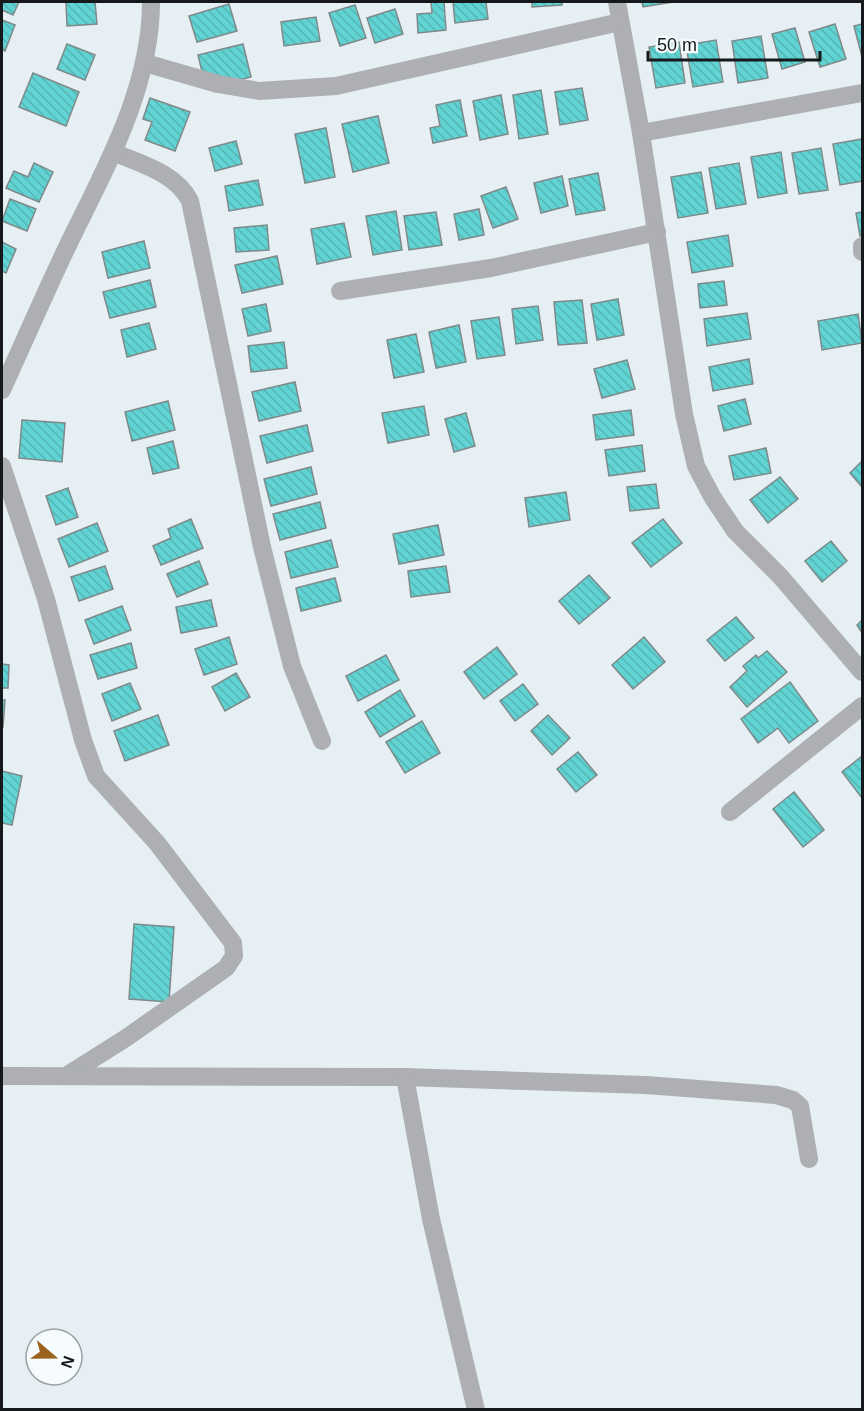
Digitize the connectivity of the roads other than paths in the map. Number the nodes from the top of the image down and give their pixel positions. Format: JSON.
{"nodes":[{"id":1,"x":151,"y":2,"type":"edge"},
{"id":2,"x":616,"y":2,"type":"edge"},
{"id":3,"x":620,"y":22,"type":"junction"},
{"id":4,"x":145,"y":63,"type":"junction"},
{"id":5,"x":862,"y":93,"type":"edge"},
{"id":6,"x":641,"y":133,"type":"junction"},
{"id":7,"x":113,"y":152,"type":"junction"},
{"id":8,"x":657,"y":232,"type":"junction"},
{"id":9,"x":862,"y":246,"type":"edge"},
{"id":10,"x":862,"y":252,"type":"edge"},
{"id":11,"x":340,"y":291,"type":"dead end"},
{"id":12,"x":2,"y":390,"type":"edge"},
{"id":13,"x":2,"y":466,"type":"edge"},
{"id":14,"x":862,"y":672,"type":"edge"},
{"id":15,"x":862,"y":706,"type":"edge"},
{"id":16,"x":322,"y":741,"type":"dead end"},
{"id":17,"x":730,"y":812,"type":"dead end"},
{"id":18,"x":68,"y":1074,"type":"junction"},
{"id":19,"x":2,"y":1076,"type":"edge"},
{"id":20,"x":405,"y":1077,"type":"junction"},
{"id":21,"x":809,"y":1159,"type":"dead end"},
{"id":22,"x":476,"y":1410,"type":"edge"}],
"edges":[{"from":1,"to":4,"type":"street"},
{"from":2,"to":3,"type":"street"},
{"from":3,"to":4,"type":"street"},
{"from":3,"to":6,"type":"street"},
{"from":4,"to":7,"type":"street"},
{"from":5,"to":6,"type":"street"},
{"from":6,"to":8,"type":"street"},
{"from":7,"to":12,"type":"street"},
{"from":7,"to":16,"type":"street"},
{"from":8,"to":11,"type":"street"},
{"from":8,"to":14,"type":"street"},
{"from":9,"to":10,"type":"street"},
{"from":13,"to":18,"type":"street"},
{"from":15,"to":17,"type":"street"},
{"from":18,"to":19,"type":"street"},
{"from":18,"to":20,"type":"street"},
{"from":20,"to":21,"type":"street"},
{"from":20,"to":22,"type":"street"}]}
